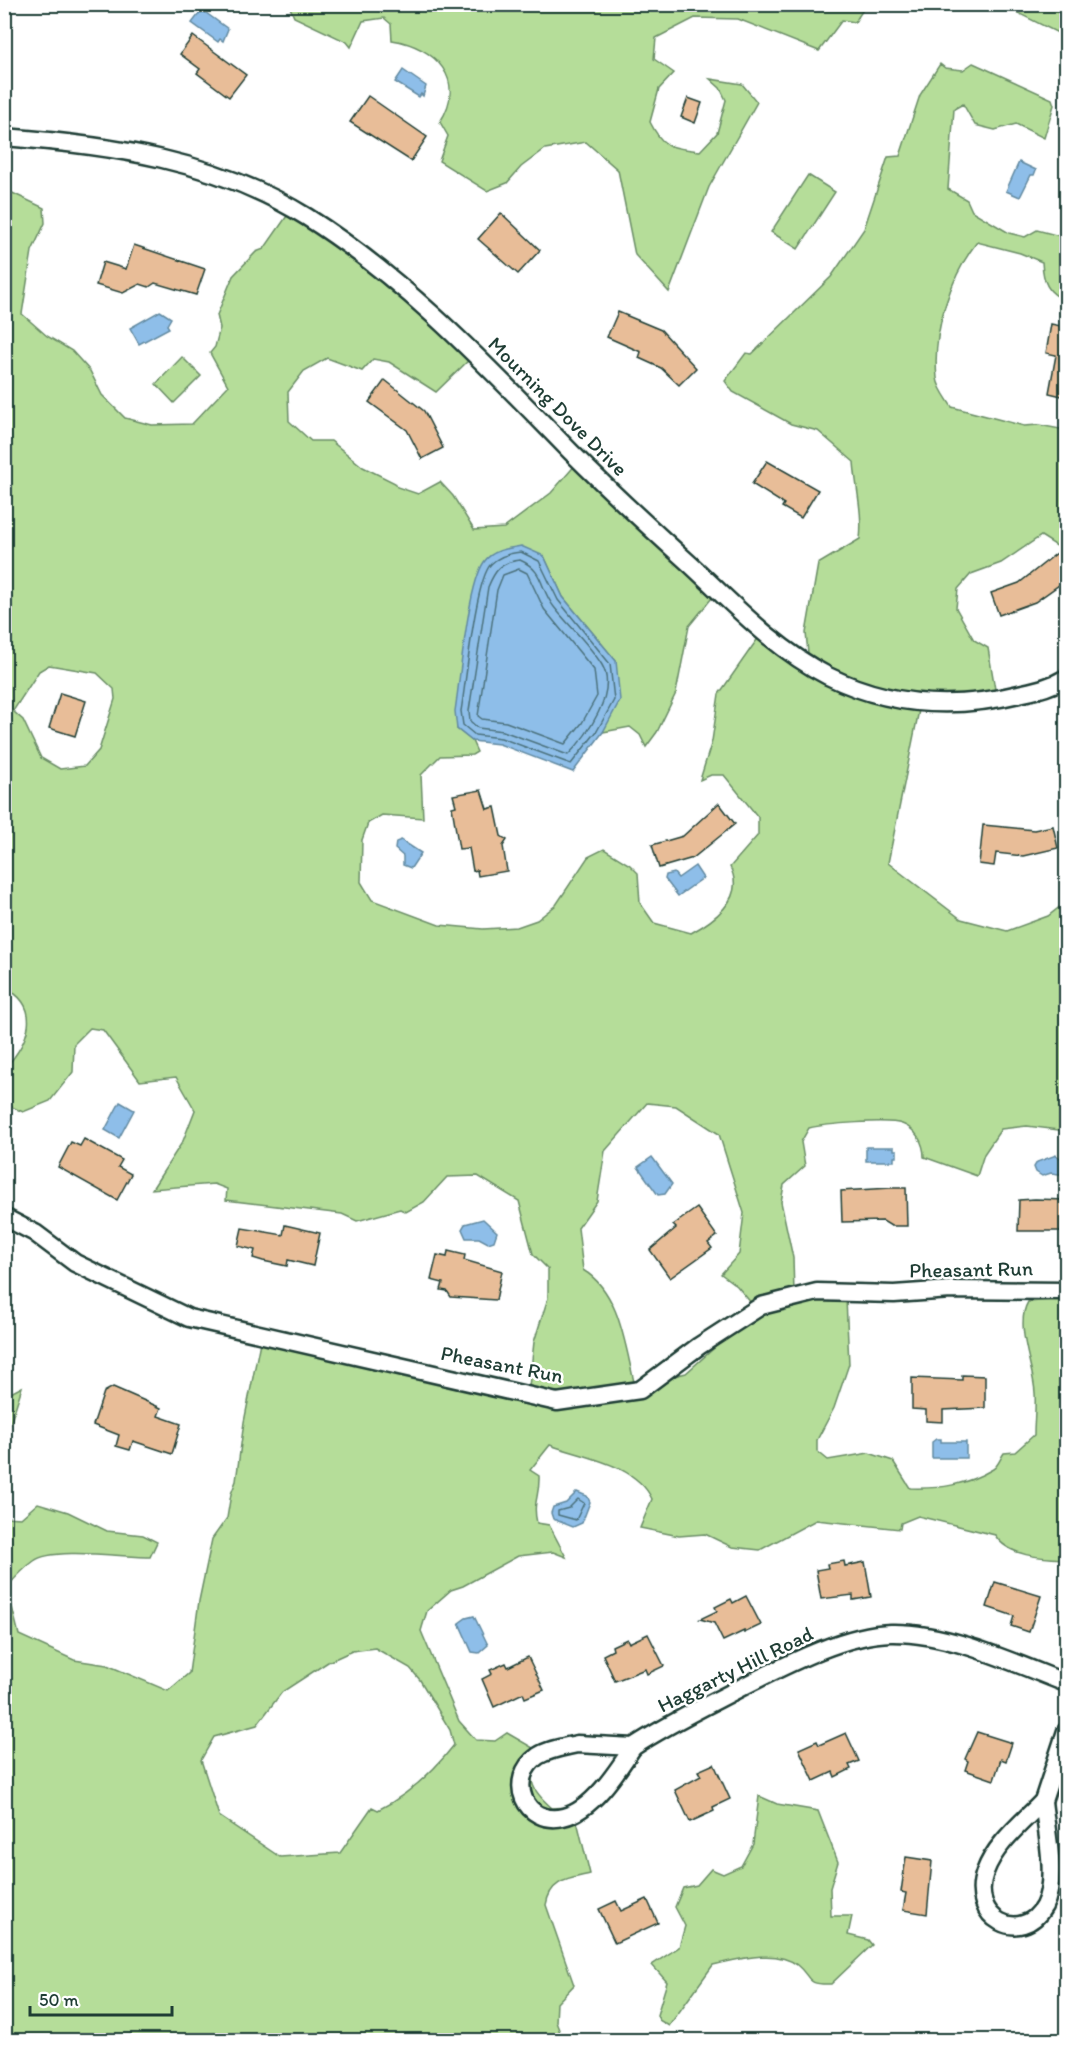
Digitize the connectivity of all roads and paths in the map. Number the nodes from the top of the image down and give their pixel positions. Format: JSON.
{"nodes":[{"id":1,"x":4,"y":137,"type":"edge"},
{"id":2,"x":1066,"y":678,"type":"edge"},
{"id":3,"x":4,"y":1217,"type":"edge"},
{"id":4,"x":1066,"y":1291,"type":"edge"},
{"id":5,"x":1066,"y":1683,"type":"edge"},
{"id":6,"x":1066,"y":1731,"type":"edge"},
{"id":7,"x":633,"y":1747,"type":"junction"},
{"id":8,"x":1043,"y":1801,"type":"junction"}],
"edges":[{"from":1,"to":2,"type":"street","name":"Mourning Dove Drive"},
{"from":3,"to":4,"type":"street","name":"Pheasant Run"},
{"from":5,"to":7,"type":"street","name":"Haggarty Hill Road"},
{"from":6,"to":8,"type":"street"},
{"from":7,"to":7,"type":"street","name":"Haggarty Hill Road"},
{"from":8,"to":8,"type":"street"}]}
